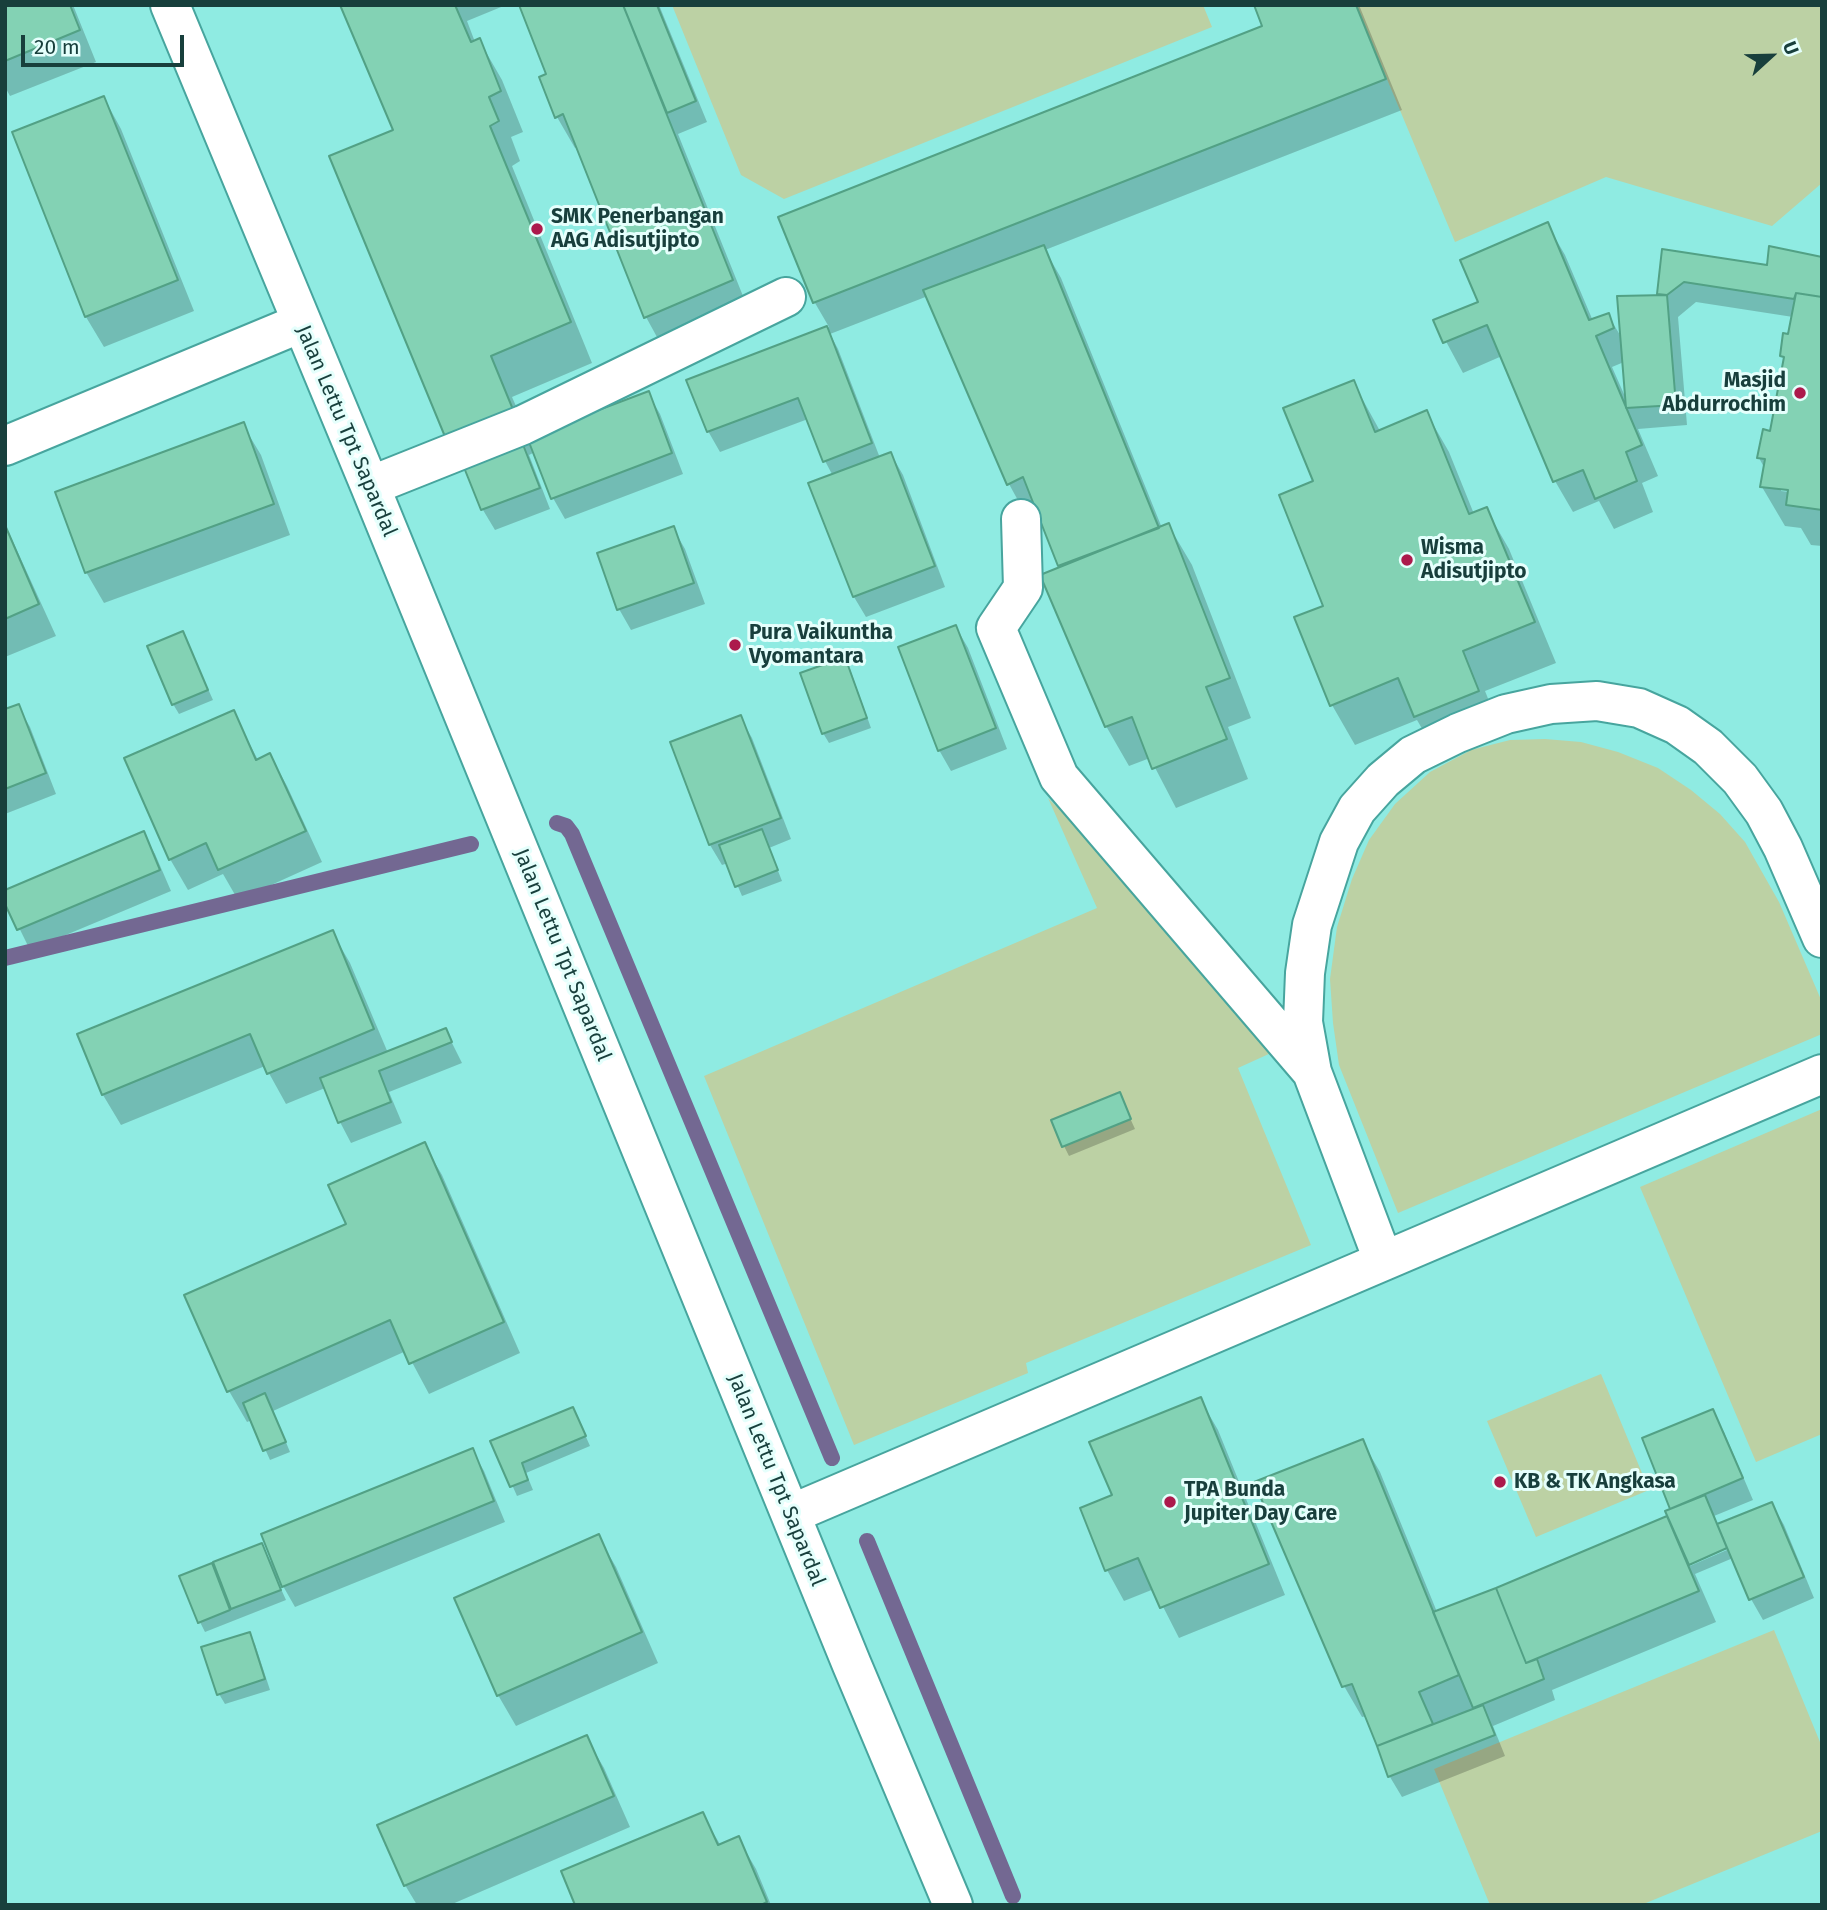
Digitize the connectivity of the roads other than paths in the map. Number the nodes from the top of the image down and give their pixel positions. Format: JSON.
{"nodes":[{"id":1,"x":170,"y":5,"type":"edge"},
{"id":2,"x":786,"y":297,"type":"dead end"},
{"id":3,"x":301,"y":324,"type":"junction"},
{"id":4,"x":5,"y":446,"type":"edge"},
{"id":5,"x":370,"y":486,"type":"junction"},
{"id":6,"x":1021,"y":519,"type":"dead end"},
{"id":7,"x":1822,"y":938,"type":"edge"},
{"id":8,"x":1312,"y":1072,"type":"junction"},
{"id":9,"x":1822,"y":1074,"type":"edge"},
{"id":10,"x":1383,"y":1260,"type":"junction"},
{"id":11,"x":791,"y":1514,"type":"junction"},
{"id":12,"x":953,"y":1905,"type":"edge"}],
"edges":[{"from":1,"to":3,"type":"street","name":"Jalan Lettu Tpt Sapardal"},
{"from":2,"to":5,"type":"street"},
{"from":3,"to":4,"type":"street"},
{"from":3,"to":5,"type":"street","name":"Jalan Lettu Tpt Sapardal"},
{"from":5,"to":11,"type":"street","name":"Jalan Lettu Tpt Sapardal"},
{"from":6,"to":8,"type":"street"},
{"from":7,"to":8,"type":"street"},
{"from":8,"to":10,"type":"street"},
{"from":9,"to":10,"type":"street"},
{"from":10,"to":11,"type":"street"},
{"from":11,"to":12,"type":"street","name":"Jalan Lettu Tpt Sapardal"}]}
